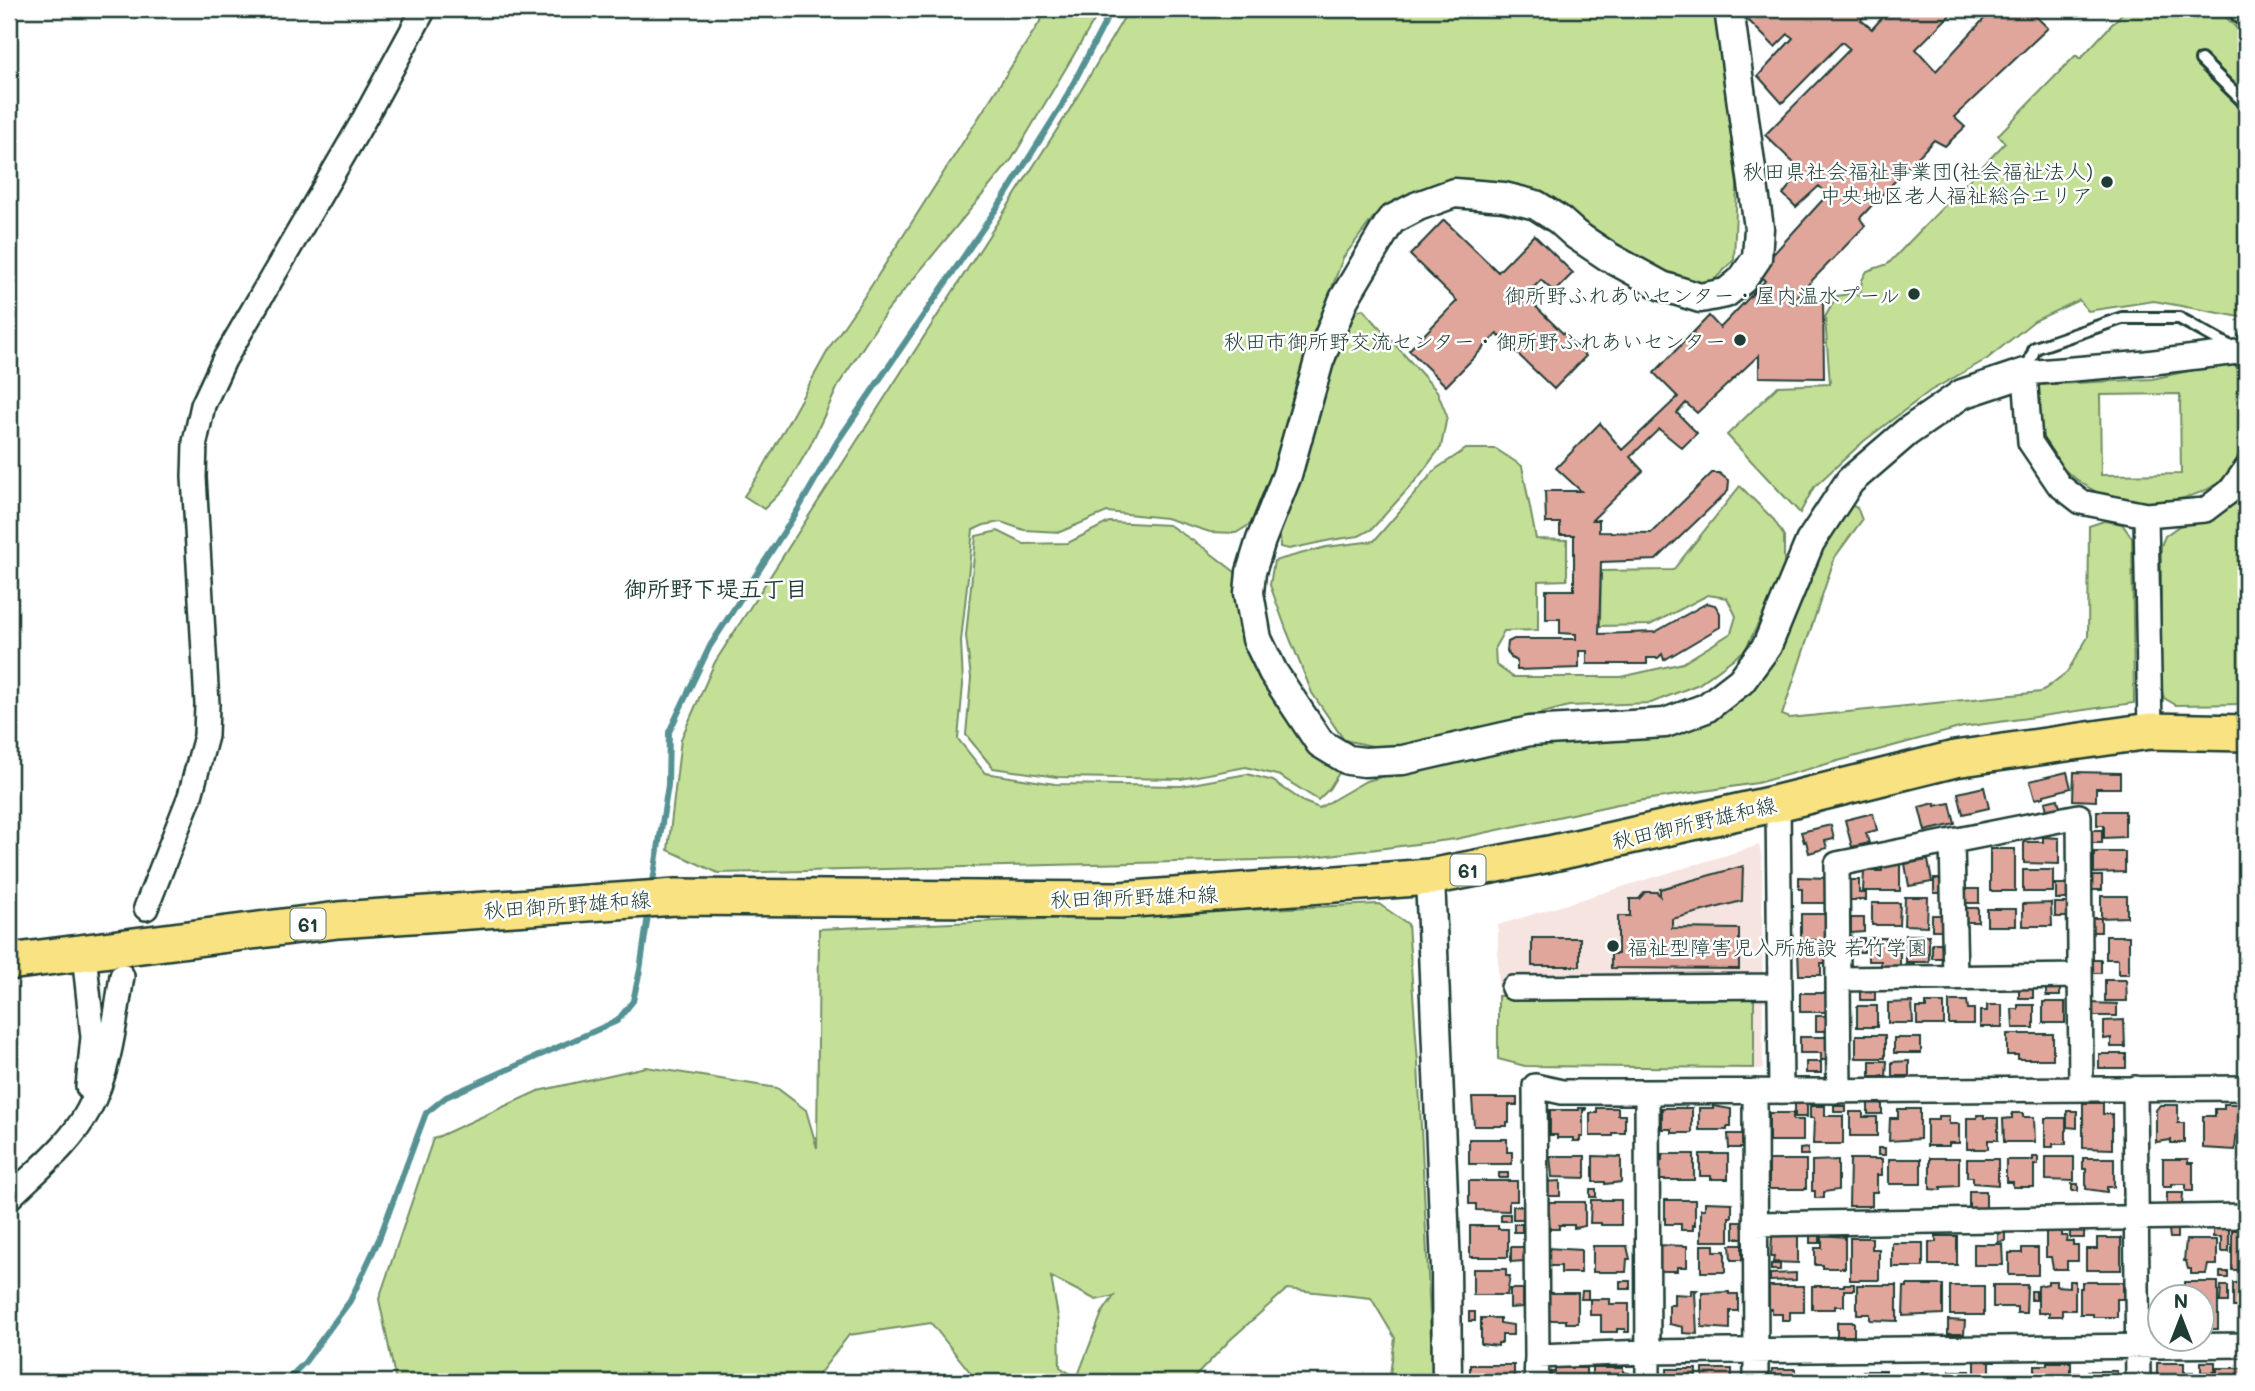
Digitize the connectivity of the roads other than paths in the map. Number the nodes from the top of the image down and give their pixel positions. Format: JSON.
{"nodes":[{"id":1,"x":425,"y":9,"type":"edge"},
{"id":2,"x":1729,"y":9,"type":"edge"},
{"id":3,"x":2239,"y":9,"type":"edge"},
{"id":4,"x":2246,"y":24,"type":"edge"},
{"id":5,"x":2201,"y":60,"type":"dead end"},
{"id":6,"x":2246,"y":104,"type":"edge"},
{"id":7,"x":2244,"y":346,"type":"edge"},
{"id":8,"x":2025,"y":373,"type":"junction"},
{"id":9,"x":2246,"y":469,"type":"edge"},
{"id":10,"x":2146,"y":515,"type":"junction"},
{"id":11,"x":2150,"y":731,"type":"junction"},
{"id":12,"x":2246,"y":733,"type":"edge"},
{"id":13,"x":1778,"y":803,"type":"junction"},
{"id":14,"x":1952,"y":841,"type":"junction"},
{"id":15,"x":1430,"y":877,"type":"junction"},
{"id":16,"x":146,"y":908,"type":"dead end"},
{"id":17,"x":84,"y":954,"type":"junction"},
{"id":18,"x":9,"y":962,"type":"edge"},
{"id":19,"x":122,"y":976,"type":"dead end"},
{"id":20,"x":2080,"y":976,"type":"junction"},
{"id":21,"x":1955,"y":978,"type":"junction"},
{"id":22,"x":1838,"y":979,"type":"junction"},
{"id":23,"x":1780,"y":986,"type":"junction"},
{"id":24,"x":1513,"y":988,"type":"dead end"},
{"id":25,"x":2246,"y":1087,"type":"edge"},
{"id":26,"x":2135,"y":1088,"type":"junction"},
{"id":27,"x":2081,"y":1089,"type":"junction"},
{"id":28,"x":1755,"y":1091,"type":"junction"},
{"id":29,"x":1781,"y":1091,"type":"junction"},
{"id":30,"x":1839,"y":1091,"type":"junction"},
{"id":31,"x":1647,"y":1092,"type":"junction"},
{"id":32,"x":89,"y":1111,"type":"junction"},
{"id":33,"x":9,"y":1198,"type":"edge"},
{"id":34,"x":2246,"y":1216,"type":"edge"},
{"id":35,"x":2136,"y":1217,"type":"junction"},
{"id":36,"x":1755,"y":1223,"type":"junction"},
{"id":37,"x":2246,"y":1345,"type":"edge"},
{"id":38,"x":2137,"y":1347,"type":"junction"},
{"id":39,"x":1756,"y":1351,"type":"junction"},
{"id":40,"x":1648,"y":1352,"type":"junction"},
{"id":41,"x":1537,"y":1356,"type":"junction"},
{"id":42,"x":1447,"y":1382,"type":"edge"},
{"id":43,"x":1535,"y":1382,"type":"edge"},
{"id":44,"x":1648,"y":1382,"type":"edge"},
{"id":45,"x":1756,"y":1382,"type":"edge"},
{"id":46,"x":2138,"y":1382,"type":"edge"}],
"edges":[{"from":1,"to":16,"type":"street"},
{"from":2,"to":8,"type":"street"},
{"from":3,"to":4,"type":"lane"},
{"from":5,"to":6,"type":"lane"},
{"from":7,"to":8,"type":"street"},
{"from":7,"to":8,"type":"lane"},
{"from":8,"to":10,"type":"street"},
{"from":9,"to":10,"type":"street"},
{"from":10,"to":11,"type":"street"},
{"from":11,"to":12,"type":"main road","name":"秋田御所野雄和線","number":"61"},
{"from":11,"to":13,"type":"main road","name":"秋田御所野雄和線","number":"61"},
{"from":13,"to":15,"type":"main road","name":"秋田御所野雄和線","number":"61"},
{"from":13,"to":23,"type":"street"},
{"from":14,"to":20,"type":"street"},
{"from":14,"to":21,"type":"street"},
{"from":14,"to":22,"type":"street"},
{"from":15,"to":17,"type":"main road","name":"秋田御所野雄和線","number":"61"},
{"from":15,"to":42,"type":"street"},
{"from":17,"to":18,"type":"main road","name":"秋田御所野雄和線","number":"61"},
{"from":17,"to":32,"type":"street"},
{"from":19,"to":32,"type":"street"},
{"from":20,"to":21,"type":"street"},
{"from":20,"to":27,"type":"street"},
{"from":21,"to":22,"type":"street"},
{"from":22,"to":30,"type":"street"},
{"from":23,"to":24,"type":"street"},
{"from":23,"to":29,"type":"street"},
{"from":25,"to":26,"type":"street"},
{"from":26,"to":27,"type":"street"},
{"from":26,"to":35,"type":"street"},
{"from":27,"to":30,"type":"street"},
{"from":28,"to":29,"type":"street"},
{"from":28,"to":31,"type":"street"},
{"from":28,"to":36,"type":"street"},
{"from":29,"to":30,"type":"street"},
{"from":31,"to":40,"type":"street"},
{"from":31,"to":41,"type":"street"},
{"from":32,"to":33,"type":"street"},
{"from":34,"to":35,"type":"street"},
{"from":35,"to":36,"type":"street"},
{"from":35,"to":38,"type":"street"},
{"from":36,"to":39,"type":"street"},
{"from":37,"to":38,"type":"street"},
{"from":38,"to":39,"type":"street"},
{"from":38,"to":46,"type":"street"},
{"from":39,"to":40,"type":"street"},
{"from":39,"to":45,"type":"street"},
{"from":40,"to":41,"type":"street"},
{"from":40,"to":44,"type":"street"},
{"from":41,"to":43,"type":"street"}]}
